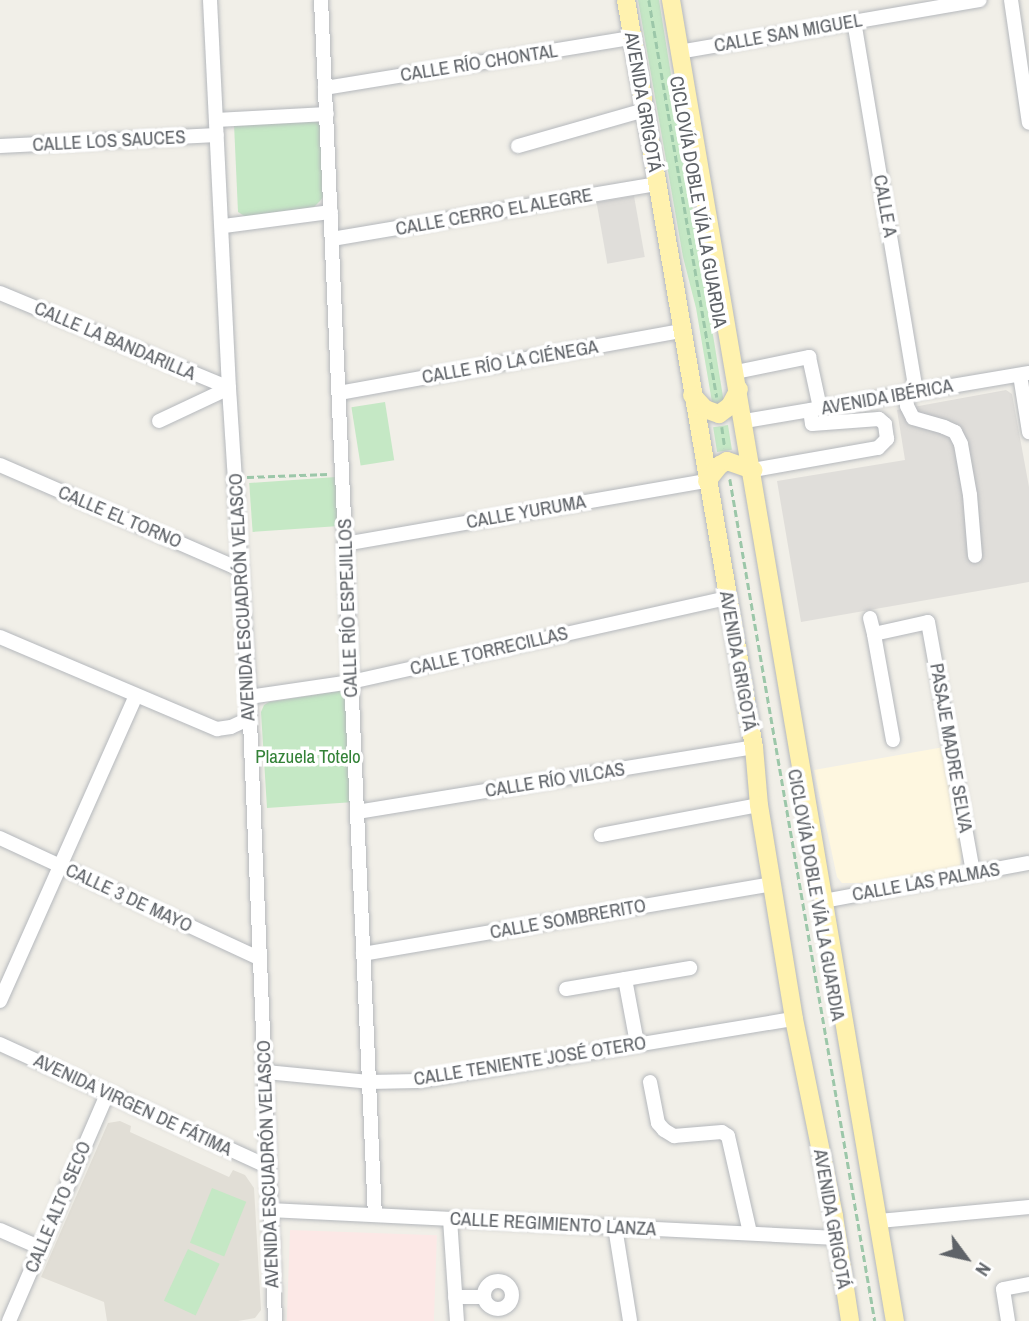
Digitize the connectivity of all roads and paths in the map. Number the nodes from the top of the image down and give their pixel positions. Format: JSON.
{"nodes":[{"id":1,"x":210,"y":0,"type":"edge"},
{"id":2,"x":321,"y":0,"type":"edge"},
{"id":3,"x":626,"y":0,"type":"edge"},
{"id":4,"x":649,"y":0,"type":"edge"},
{"id":5,"x":671,"y":0,"type":"edge"},
{"id":6,"x":979,"y":0,"type":"edge"},
{"id":7,"x":1011,"y":0,"type":"edge"},
{"id":8,"x":854,"y":21,"type":"junction"},
{"id":9,"x":632,"y":38,"type":"junction"},
{"id":10,"x":680,"y":52,"type":"junction"},
{"id":11,"x":325,"y":88,"type":"junction"},
{"id":12,"x":644,"y":110,"type":"junction"},
{"id":13,"x":327,"y":114,"type":"junction"},
{"id":14,"x":1029,"y":123,"type":"edge"},
{"id":15,"x":217,"y":127,"type":"junction"},
{"id":16,"x":0,"y":146,"type":"edge"},
{"id":17,"x":518,"y":146,"type":"dead end"},
{"id":18,"x":657,"y":184,"type":"junction"},
{"id":19,"x":331,"y":212,"type":"junction"},
{"id":20,"x":223,"y":226,"type":"junction"},
{"id":21,"x":332,"y":239,"type":"junction"},
{"id":22,"x":0,"y":293,"type":"edge"},
{"id":23,"x":681,"y":331,"type":"junction"},
{"id":24,"x":1024,"y":374,"type":"edge"},
{"id":25,"x":737,"y":380,"type":"junction"},
{"id":26,"x":229,"y":388,"type":"junction"},
{"id":27,"x":911,"y":392,"type":"junction"},
{"id":28,"x":339,"y":393,"type":"junction"},
{"id":29,"x":692,"y":395,"type":"junction"},
{"id":30,"x":719,"y":409,"type":"dead end"},
{"id":31,"x":815,"y":410,"type":"junction"},
{"id":32,"x":159,"y":421,"type":"dead end"},
{"id":33,"x":744,"y":421,"type":"junction"},
{"id":34,"x":722,"y":426,"type":"dead end"},
{"id":35,"x":1029,"y":432,"type":"edge"},
{"id":36,"x":726,"y":452,"type":"dead end"},
{"id":37,"x":0,"y":465,"type":"edge"},
{"id":38,"x":753,"y":470,"type":"junction"},
{"id":39,"x":342,"y":473,"type":"junction"},
{"id":40,"x":729,"y":473,"type":"dead end"},
{"id":41,"x":235,"y":478,"type":"junction"},
{"id":42,"x":707,"y":481,"type":"junction"},
{"id":43,"x":345,"y":544,"type":"junction"},
{"id":44,"x":975,"y":556,"type":"dead end"},
{"id":45,"x":241,"y":570,"type":"junction"},
{"id":46,"x":727,"y":598,"type":"junction"},
{"id":47,"x":870,"y":618,"type":"dead end"},
{"id":48,"x":874,"y":634,"type":"junction"},
{"id":49,"x":0,"y":637,"type":"edge"},
{"id":50,"x":351,"y":682,"type":"junction"},
{"id":51,"x":136,"y":696,"type":"junction"},
{"id":52,"x":249,"y":697,"type":"junction"},
{"id":53,"x":248,"y":719,"type":"junction"},
{"id":54,"x":893,"y":740,"type":"dead end"},
{"id":55,"x":754,"y":747,"type":"junction"},
{"id":56,"x":759,"y":805,"type":"junction"},
{"id":57,"x":357,"y":812,"type":"junction"},
{"id":58,"x":601,"y":835,"type":"dead end"},
{"id":59,"x":0,"y":838,"type":"edge"},
{"id":60,"x":1029,"y":863,"type":"edge"},
{"id":61,"x":61,"y":867,"type":"junction"},
{"id":62,"x":973,"y":873,"type":"junction"},
{"id":63,"x":773,"y":884,"type":"junction"},
{"id":64,"x":823,"y":901,"type":"junction"},
{"id":65,"x":363,"y":954,"type":"junction"},
{"id":66,"x":258,"y":958,"type":"junction"},
{"id":67,"x":690,"y":968,"type":"dead end"},
{"id":68,"x":625,"y":979,"type":"junction"},
{"id":69,"x":566,"y":989,"type":"dead end"},
{"id":70,"x":0,"y":1001,"type":"edge"},
{"id":71,"x":794,"y":1019,"type":"junction"},
{"id":72,"x":637,"y":1043,"type":"junction"},
{"id":73,"x":0,"y":1044,"type":"edge"},
{"id":74,"x":266,"y":1072,"type":"junction"},
{"id":75,"x":369,"y":1082,"type":"junction"},
{"id":76,"x":650,"y":1082,"type":"dead end"},
{"id":77,"x":107,"y":1094,"type":"junction"},
{"id":78,"x":267,"y":1166,"type":"junction"},
{"id":79,"x":1029,"y":1207,"type":"edge"},
{"id":80,"x":269,"y":1210,"type":"junction"},
{"id":81,"x":374,"y":1215,"type":"junction"},
{"id":82,"x":450,"y":1219,"type":"junction"},
{"id":83,"x":879,"y":1221,"type":"junction"},
{"id":84,"x":615,"y":1227,"type":"junction"},
{"id":85,"x":0,"y":1230,"type":"edge"},
{"id":86,"x":750,"y":1233,"type":"junction"},
{"id":87,"x":837,"y":1238,"type":"junction"},
{"id":88,"x":41,"y":1248,"type":"junction"},
{"id":89,"x":1029,"y":1284,"type":"edge"},
{"id":90,"x":455,"y":1297,"type":"junction"},
{"id":91,"x":484,"y":1297,"type":"dead end"},
{"id":92,"x":9,"y":1321,"type":"edge"},
{"id":93,"x":275,"y":1321,"type":"edge"},
{"id":94,"x":457,"y":1321,"type":"edge"},
{"id":95,"x":630,"y":1321,"type":"edge"},
{"id":96,"x":850,"y":1321,"type":"edge"},
{"id":97,"x":875,"y":1321,"type":"edge"},
{"id":98,"x":895,"y":1321,"type":"edge"},
{"id":99,"x":1008,"y":1321,"type":"edge"}],
"edges":[{"from":1,"to":15,"type":"street","name":"AVENIDA ESCUADRÓN VELASCO"},
{"from":2,"to":11,"type":"street","name":"CALLE RÍO ESPEJILLOS"},
{"from":3,"to":9,"type":"main road","name":"AVENIDA GRIGOTÁ"},
{"from":4,"to":30,"type":"path","name":"CICLOVÍA DOBLE VÍA LA GUARDIA"},
{"from":5,"to":10,"type":"main road"},
{"from":6,"to":8,"type":"street","name":"CALLE SAN MIGUEL"},
{"from":7,"to":14,"type":"street"},
{"from":8,"to":10,"type":"street","name":"CALLE SAN MIGUEL"},
{"from":8,"to":27,"type":"street","name":"CALLE A"},
{"from":9,"to":11,"type":"street","name":"CALLE RÍO CHONTAL"},
{"from":9,"to":12,"type":"main road","name":"AVENIDA GRIGOTÁ"},
{"from":10,"to":25,"type":"main road"},
{"from":11,"to":13,"type":"street","name":"CALLE RÍO ESPEJILLOS"},
{"from":12,"to":17,"type":"street"},
{"from":12,"to":18,"type":"main road","name":"AVENIDA GRIGOTÁ"},
{"from":13,"to":15,"type":"street","name":"CALLE LOS SAUCES"},
{"from":13,"to":19,"type":"street","name":"CALLE RÍO ESPEJILLOS"},
{"from":15,"to":16,"type":"street","name":"CALLE LOS SAUCES"},
{"from":15,"to":20,"type":"street","name":"AVENIDA ESCUADRÓN VELASCO"},
{"from":18,"to":21,"type":"street","name":"CALLE CERRO EL ALEGRE"},
{"from":18,"to":23,"type":"main road","name":"AVENIDA GRIGOTÁ"},
{"from":19,"to":20,"type":"street"},
{"from":19,"to":21,"type":"street","name":"CALLE RÍO ESPEJILLOS"},
{"from":20,"to":26,"type":"street","name":"AVENIDA ESCUADRÓN VELASCO"},
{"from":21,"to":28,"type":"street","name":"CALLE RÍO ESPEJILLOS"},
{"from":22,"to":26,"type":"street","name":"CALLE LA BANDARILLA"},
{"from":23,"to":28,"type":"street","name":"CALLE RÍO LA CIÉNEGA"},
{"from":23,"to":29,"type":"main road","name":"AVENIDA GRIGOTÁ"},
{"from":24,"to":27,"type":"street","name":"AVENIDA IBÉRICA"},
{"from":24,"to":35,"type":"street"},
{"from":25,"to":29,"type":"main road"},
{"from":25,"to":31,"type":"street"},
{"from":25,"to":33,"type":"main road"},
{"from":26,"to":32,"type":"street"},
{"from":26,"to":41,"type":"street","name":"AVENIDA ESCUADRÓN VELASCO"},
{"from":27,"to":31,"type":"street","name":"AVENIDA IBÉRICA"},
{"from":27,"to":44,"type":"street"},
{"from":28,"to":39,"type":"street","name":"CALLE RÍO ESPEJILLOS"},
{"from":29,"to":42,"type":"main road","name":"AVENIDA GRIGOTÁ"},
{"from":31,"to":33,"type":"street","name":"AVENIDA IBÉRICA"},
{"from":31,"to":38,"type":"street"},
{"from":33,"to":38,"type":"main road"},
{"from":34,"to":36,"type":"path"},
{"from":37,"to":45,"type":"street","name":"CALLE EL TORNO"},
{"from":38,"to":42,"type":"main road"},
{"from":38,"to":64,"type":"main road"},
{"from":39,"to":41,"type":"path"},
{"from":39,"to":43,"type":"street","name":"CALLE RÍO ESPEJILLOS"},
{"from":40,"to":97,"type":"path","name":"CICLOVÍA DOBLE VÍA LA GUARDIA"},
{"from":41,"to":45,"type":"street","name":"AVENIDA ESCUADRÓN VELASCO"},
{"from":42,"to":43,"type":"street","name":"CALLE YURUMA"},
{"from":42,"to":46,"type":"main road","name":"AVENIDA GRIGOTÁ"},
{"from":43,"to":50,"type":"street","name":"CALLE RÍO ESPEJILLOS"},
{"from":45,"to":52,"type":"street","name":"AVENIDA ESCUADRÓN VELASCO"},
{"from":46,"to":50,"type":"street","name":"CALLE TORRECILLAS"},
{"from":46,"to":55,"type":"main road","name":"AVENIDA GRIGOTÁ"},
{"from":47,"to":48,"type":"street"},
{"from":48,"to":54,"type":"street"},
{"from":48,"to":62,"type":"street","name":"PASAJE MADRE SELVA"},
{"from":49,"to":51,"type":"street"},
{"from":50,"to":52,"type":"street","name":"CALLE TORRECILLAS"},
{"from":50,"to":57,"type":"street","name":"CALLE RÍO ESPEJILLOS"},
{"from":51,"to":53,"type":"street"},
{"from":51,"to":61,"type":"street"},
{"from":52,"to":53,"type":"street","name":"AVENIDA ESCUADRÓN VELASCO"},
{"from":53,"to":66,"type":"street","name":"AVENIDA ESCUADRÓN VELASCO"},
{"from":55,"to":56,"type":"main road","name":"AVENIDA GRIGOTÁ"},
{"from":55,"to":57,"type":"street","name":"CALLE RÍO VILCAS"},
{"from":56,"to":58,"type":"street"},
{"from":56,"to":63,"type":"main road","name":"AVENIDA GRIGOTÁ"},
{"from":57,"to":65,"type":"street","name":"CALLE RÍO ESPEJILLOS"},
{"from":59,"to":61,"type":"street","name":"CALLE 3 DE MAYO"},
{"from":60,"to":62,"type":"street","name":"CALLE LAS PALMAS"},
{"from":61,"to":66,"type":"street","name":"CALLE 3 DE MAYO"},
{"from":61,"to":70,"type":"street"},
{"from":62,"to":64,"type":"street","name":"CALLE LAS PALMAS"},
{"from":63,"to":65,"type":"street","name":"CALLE SOMBRERITO"},
{"from":63,"to":71,"type":"main road","name":"AVENIDA GRIGOTÁ"},
{"from":64,"to":83,"type":"main road"},
{"from":65,"to":75,"type":"street","name":"CALLE RÍO ESPEJILLOS"},
{"from":66,"to":74,"type":"street","name":"AVENIDA ESCUADRÓN VELASCO"},
{"from":67,"to":68,"type":"street"},
{"from":68,"to":69,"type":"street"},
{"from":68,"to":72,"type":"street"},
{"from":71,"to":72,"type":"street","name":"CALLE TENIENTE JOSÉ OTERO"},
{"from":71,"to":87,"type":"main road","name":"AVENIDA GRIGOTÁ"},
{"from":72,"to":75,"type":"street","name":"CALLE TENIENTE JOSÉ OTERO"},
{"from":73,"to":77,"type":"street","name":"AVENIDA VIRGEN DE FÁTIMA"},
{"from":74,"to":75,"type":"street","name":"CALLE TENIENTE JOSÉ OTERO"},
{"from":74,"to":78,"type":"street","name":"AVENIDA ESCUADRÓN VELASCO"},
{"from":75,"to":81,"type":"street","name":"CALLE RÍO ESPEJILLOS"},
{"from":76,"to":86,"type":"street"},
{"from":77,"to":78,"type":"street","name":"AVENIDA VIRGEN DE FÁTIMA"},
{"from":77,"to":88,"type":"street","name":"CALLE ALTO SECO"},
{"from":78,"to":80,"type":"street","name":"AVENIDA ESCUADRÓN VELASCO"},
{"from":79,"to":83,"type":"street"},
{"from":80,"to":81,"type":"street","name":"CALLE REGIMIENTO LANZA"},
{"from":80,"to":93,"type":"street","name":"AVENIDA ESCUADRÓN VELASCO"},
{"from":81,"to":82,"type":"street","name":"CALLE REGIMIENTO LANZA"},
{"from":82,"to":84,"type":"street","name":"CALLE REGIMIENTO LANZA"},
{"from":82,"to":90,"type":"street"},
{"from":83,"to":98,"type":"main road"},
{"from":84,"to":86,"type":"street","name":"CALLE REGIMIENTO LANZA"},
{"from":84,"to":95,"type":"street"},
{"from":85,"to":88,"type":"street"},
{"from":86,"to":87,"type":"street","name":"CALLE REGIMIENTO LANZA"},
{"from":87,"to":96,"type":"main road","name":"AVENIDA GRIGOTÁ"},
{"from":88,"to":92,"type":"street","name":"CALLE ALTO SECO"},
{"from":89,"to":99,"type":"street"},
{"from":90,"to":91,"type":"street"},
{"from":90,"to":94,"type":"street"}]}
